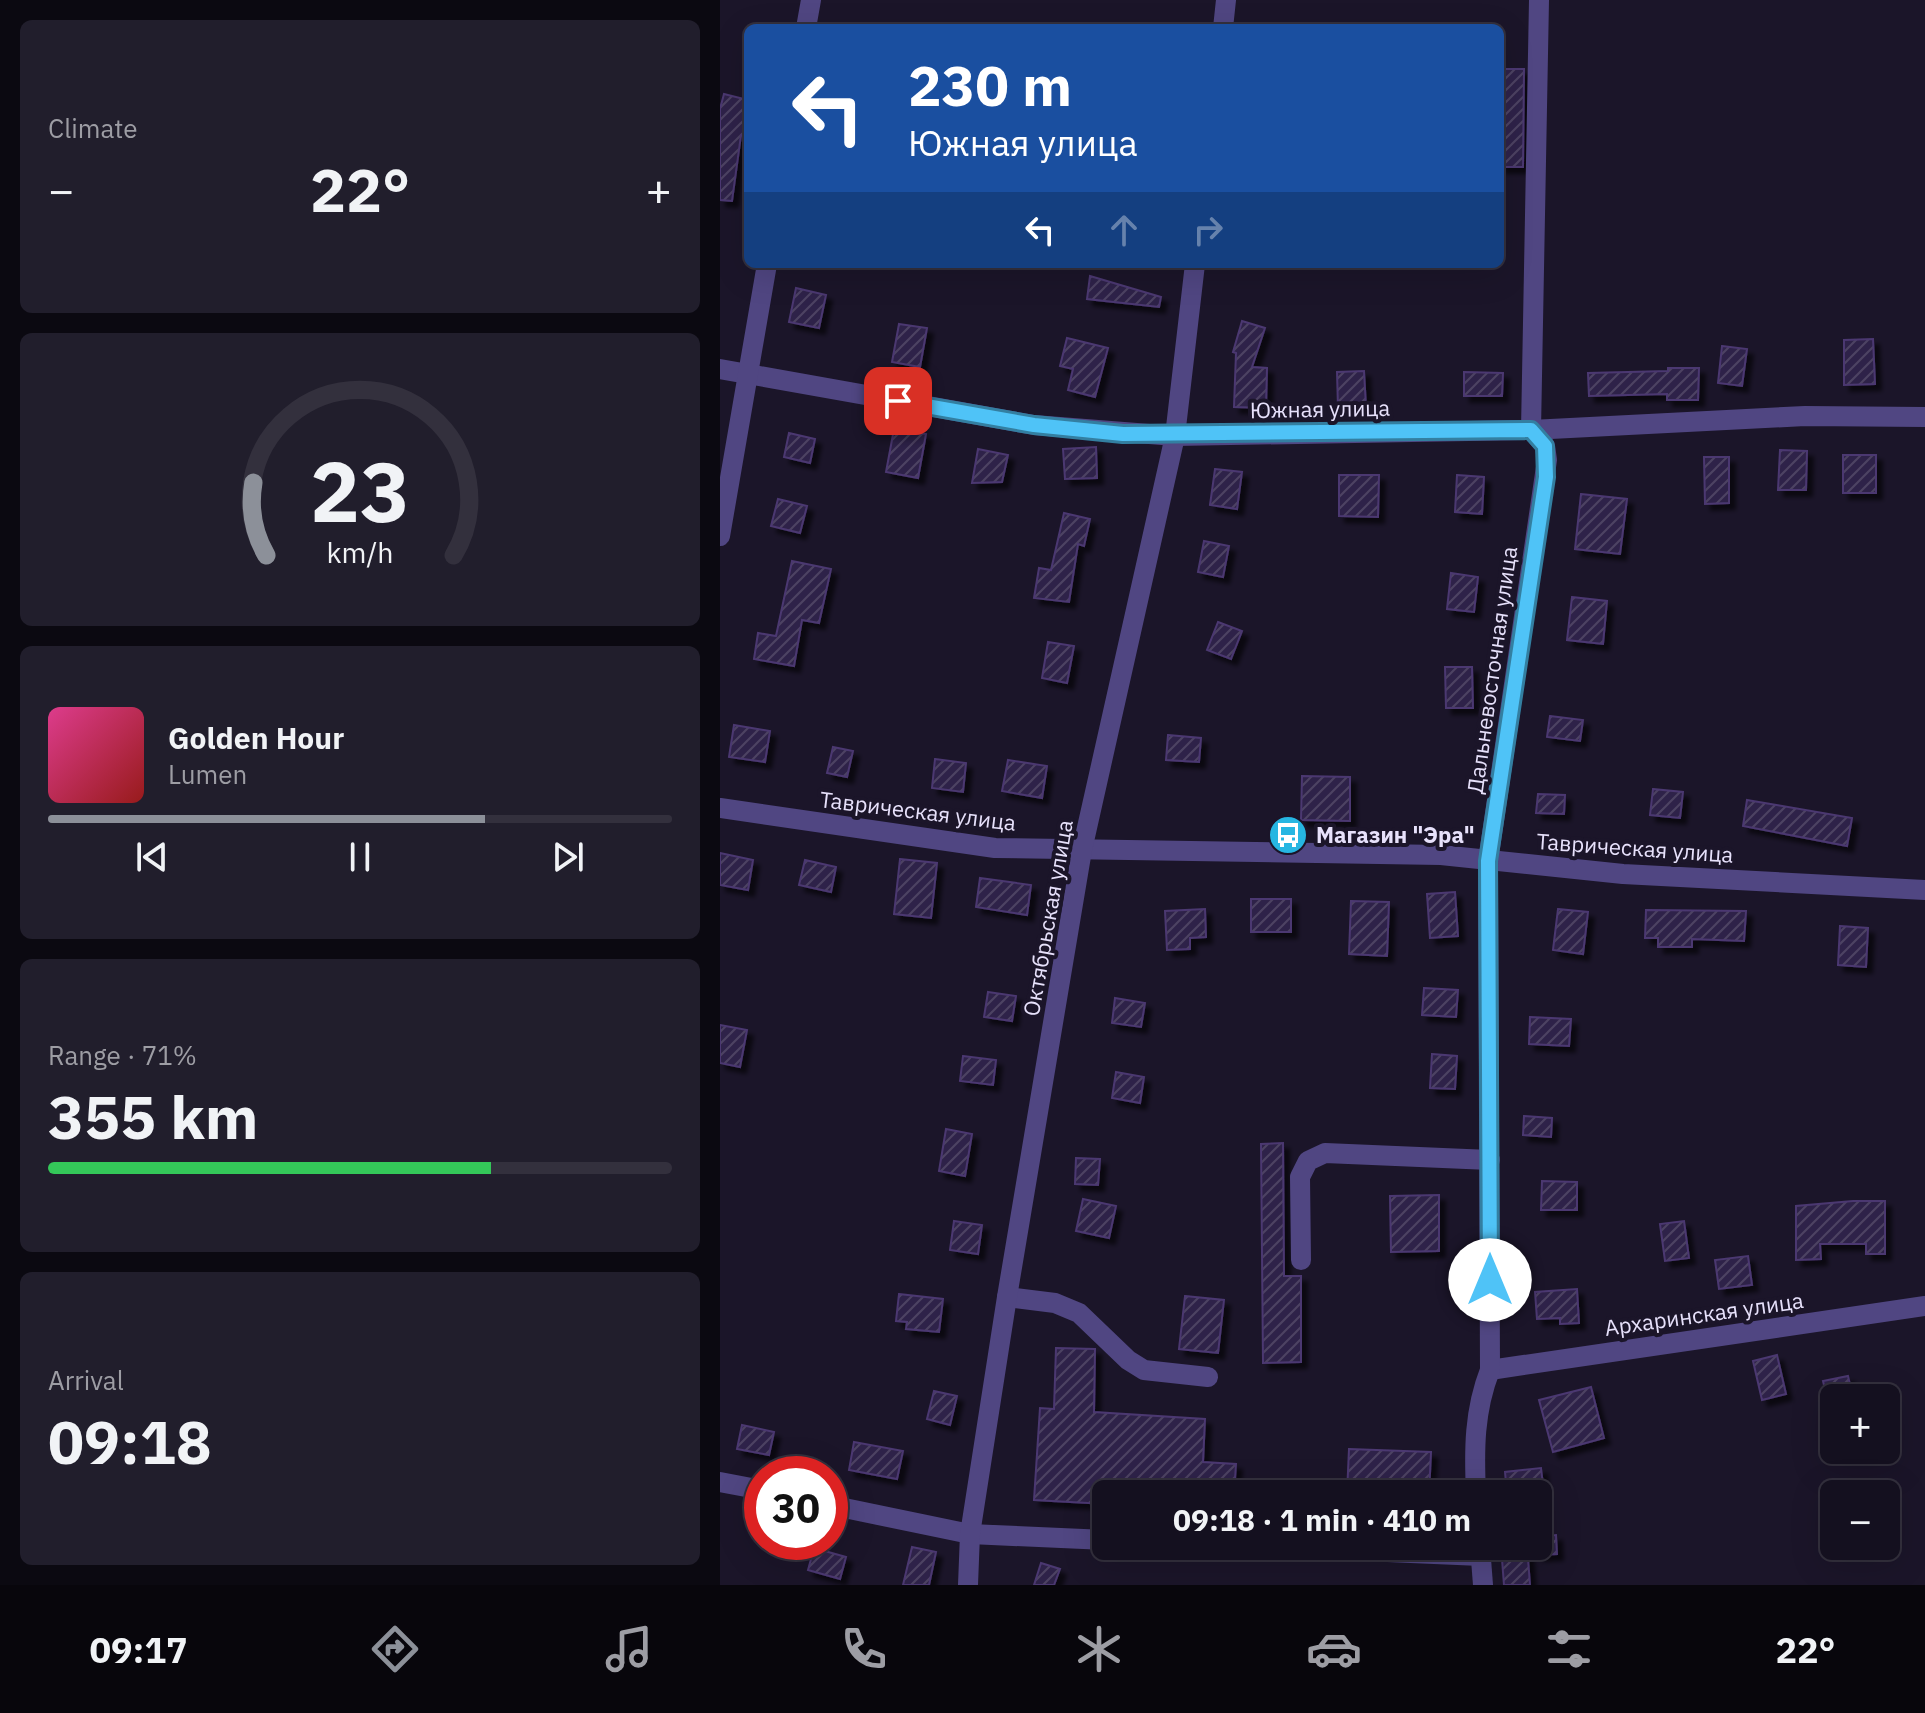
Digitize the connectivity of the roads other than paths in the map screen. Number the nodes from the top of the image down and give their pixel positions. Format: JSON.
{"nodes":[{"id":1,"x":811,"y":0,"type":"edge"},
{"id":2,"x":1226,"y":0,"type":"edge"},
{"id":3,"x":1539,"y":0,"type":"edge"},
{"id":4,"x":807,"y":24,"type":"edge"},
{"id":5,"x":1223,"y":24,"type":"edge"},
{"id":6,"x":766,"y":268,"type":"edge"},
{"id":7,"x":1195,"y":268,"type":"edge"},
{"id":8,"x":720,"y":369,"type":"edge"},
{"id":9,"x":748,"y":374,"type":"junction"},
{"id":10,"x":1925,"y":417,"type":"edge"},
{"id":11,"x":1531,"y":430,"type":"junction"},
{"id":12,"x":1175,"y":436,"type":"junction"},
{"id":13,"x":720,"y":536,"type":"edge"},
{"id":14,"x":720,"y":808,"type":"edge"},
{"id":15,"x":1082,"y":850,"type":"junction"},
{"id":16,"x":1488,"y":861,"type":"junction"},
{"id":17,"x":1925,"y":890,"type":"edge"},
{"id":18,"x":1490,"y":1160,"type":"junction"},
{"id":19,"x":1301,"y":1260,"type":"dead end"},
{"id":20,"x":1007,"y":1297,"type":"junction"},
{"id":21,"x":1925,"y":1306,"type":"edge"},
{"id":22,"x":1490,"y":1370,"type":"junction"},
{"id":23,"x":1208,"y":1377,"type":"dead end"},
{"id":24,"x":1476,"y":1480,"type":"edge"},
{"id":25,"x":720,"y":1482,"type":"edge"},
{"id":26,"x":744,"y":1487,"type":"edge"},
{"id":27,"x":848,"y":1509,"type":"edge"},
{"id":28,"x":970,"y":1534,"type":"junction"},
{"id":29,"x":1092,"y":1539,"type":"edge"},
{"id":30,"x":1481,"y":1560,"type":"edge"},
{"id":31,"x":968,"y":1585,"type":"edge"},
{"id":32,"x":1483,"y":1585,"type":"edge"}],
"edges":[{"from":1,"to":4,"type":"street"},
{"from":2,"to":5,"type":"street"},
{"from":3,"to":11,"type":"street","name":"Дальневосточная улица"},
{"from":6,"to":9,"type":"street"},
{"from":7,"to":12,"type":"street","name":"Октябрьская улица"},
{"from":8,"to":9,"type":"street","name":"Южная улица"},
{"from":9,"to":12,"type":"street","name":"Южная улица"},
{"from":9,"to":13,"type":"street"},
{"from":10,"to":11,"type":"street","name":"Южная улица"},
{"from":11,"to":12,"type":"street","name":"Южная улица"},
{"from":11,"to":16,"type":"street","name":"Дальневосточная улица"},
{"from":12,"to":15,"type":"street","name":"Октябрьская улица"},
{"from":14,"to":15,"type":"street","name":"Таврическая улица"},
{"from":15,"to":16,"type":"street","name":"Таврическая улица"},
{"from":15,"to":20,"type":"street","name":"Октябрьская улица"},
{"from":16,"to":17,"type":"street","name":"Таврическая улица"},
{"from":16,"to":18,"type":"street","name":"Дальневосточная улица"},
{"from":18,"to":19,"type":"street"},
{"from":18,"to":22,"type":"street","name":"Дальневосточная улица"},
{"from":20,"to":23,"type":"street"},
{"from":20,"to":28,"type":"street","name":"Октябрьская улица"},
{"from":21,"to":22,"type":"street","name":"Архаринская улица"},
{"from":22,"to":24,"type":"street","name":"Дальневосточная улица"},
{"from":25,"to":26,"type":"street"},
{"from":27,"to":28,"type":"street"},
{"from":28,"to":29,"type":"street"},
{"from":28,"to":31,"type":"street","name":"Октябрьская улица"},
{"from":30,"to":32,"type":"street"}]}
